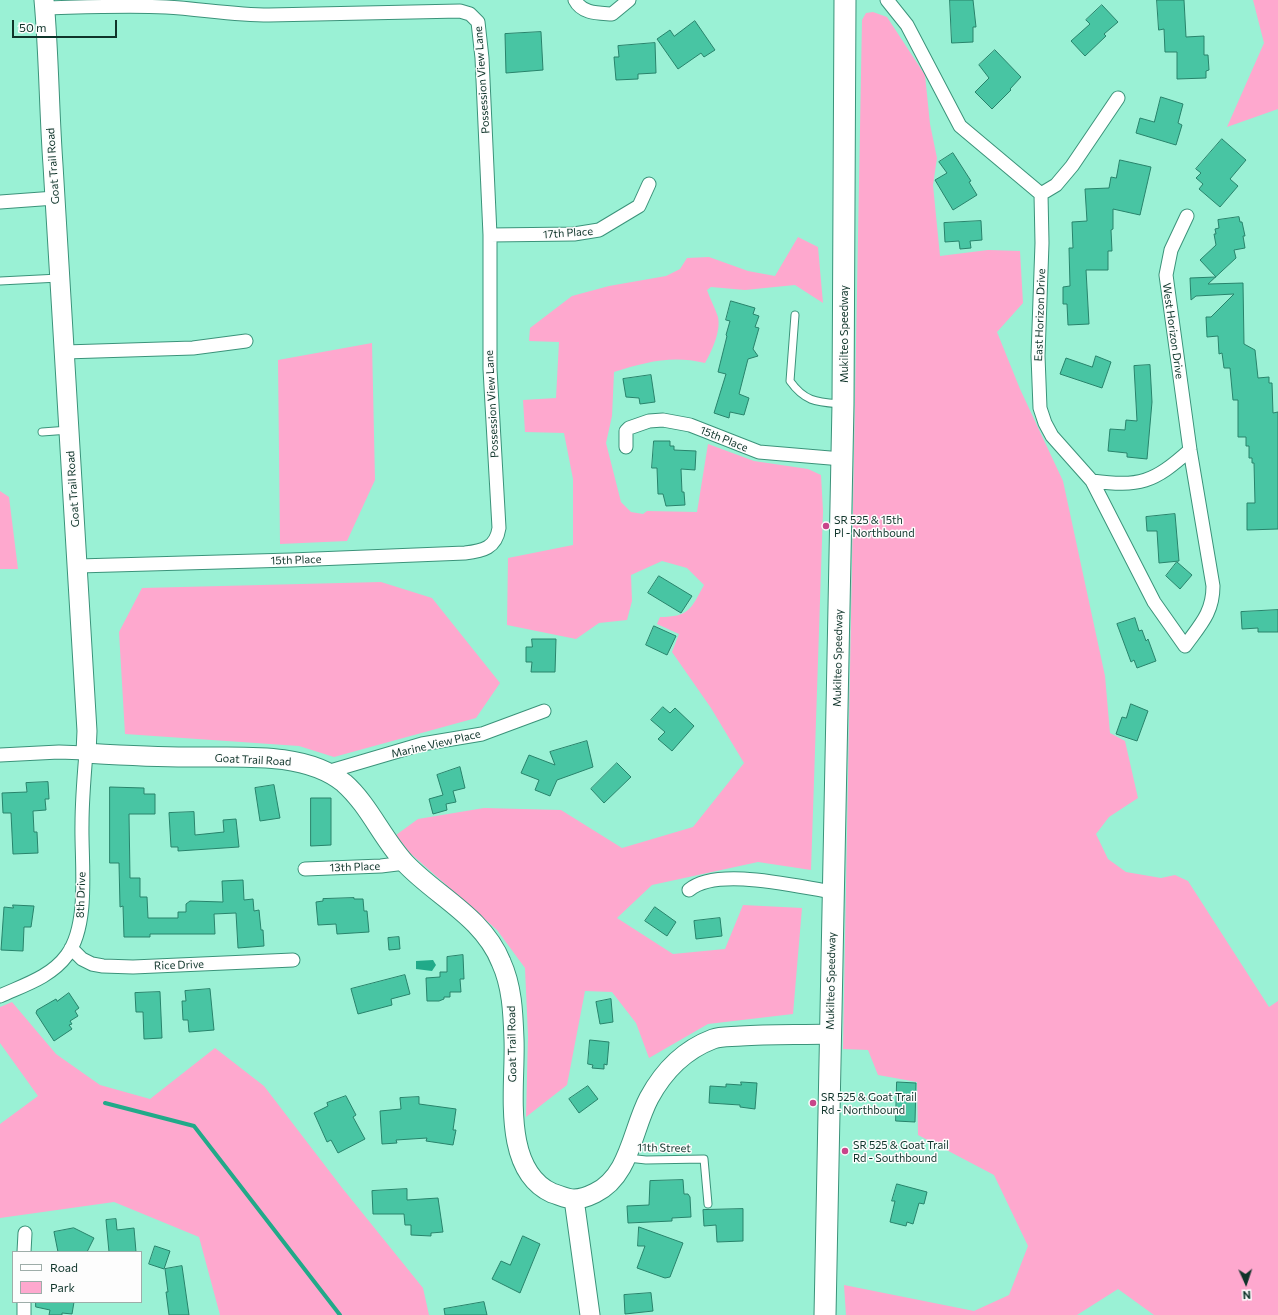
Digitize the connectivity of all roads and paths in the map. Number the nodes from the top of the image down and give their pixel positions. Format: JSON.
{"nodes":[{"id":1,"x":575,"y":0,"type":"edge"},
{"id":2,"x":629,"y":0,"type":"edge"},
{"id":3,"x":845,"y":0,"type":"edge"},
{"id":4,"x":891,"y":1,"type":"edge"},
{"id":5,"x":44,"y":4,"type":"edge"},
{"id":6,"x":1118,"y":98,"type":"dead end"},
{"id":7,"x":649,"y":184,"type":"dead end"},
{"id":8,"x":1041,"y":194,"type":"junction"},
{"id":9,"x":55,"y":198,"type":"junction"},
{"id":10,"x":0,"y":202,"type":"edge"},
{"id":11,"x":1187,"y":216,"type":"dead end"},
{"id":12,"x":490,"y":235,"type":"junction"},
{"id":13,"x":61,"y":278,"type":"junction"},
{"id":14,"x":0,"y":280,"type":"edge"},
{"id":15,"x":794,"y":315,"type":"dead end"},
{"id":16,"x":246,"y":341,"type":"dead end"},
{"id":17,"x":64,"y":352,"type":"junction"},
{"id":18,"x":843,"y":404,"type":"junction"},
{"id":19,"x":69,"y":430,"type":"junction"},
{"id":20,"x":42,"y":432,"type":"dead end"},
{"id":21,"x":626,"y":448,"type":"dead end"},
{"id":22,"x":1190,"y":450,"type":"junction"},
{"id":23,"x":842,"y":460,"type":"junction"},
{"id":24,"x":1092,"y":481,"type":"junction"},
{"id":25,"x":499,"y":528,"type":"joint"},
{"id":26,"x":78,"y":566,"type":"junction"},
{"id":27,"x":1185,"y":646,"type":"joint"},
{"id":28,"x":544,"y":711,"type":"dead end"},
{"id":29,"x":86,"y":754,"type":"junction"},
{"id":30,"x":0,"y":755,"type":"edge"},
{"id":31,"x":327,"y":772,"type":"junction"},
{"id":32,"x":405,"y":863,"type":"junction"},
{"id":33,"x":305,"y":869,"type":"dead end"},
{"id":34,"x":689,"y":890,"type":"dead end"},
{"id":35,"x":833,"y":892,"type":"junction"},
{"id":36,"x":71,"y":948,"type":"junction"},
{"id":37,"x":293,"y":960,"type":"dead end"},
{"id":38,"x":0,"y":996,"type":"edge"},
{"id":39,"x":830,"y":1034,"type":"junction"},
{"id":40,"x":625,"y":1157,"type":"junction"},
{"id":41,"x":574,"y":1199,"type":"junction"},
{"id":42,"x":708,"y":1204,"type":"dead end"},
{"id":43,"x":25,"y":1233,"type":"dead end"},
{"id":44,"x":24,"y":1251,"type":"edge"},
{"id":45,"x":24,"y":1303,"type":"edge"},
{"id":46,"x":24,"y":1315,"type":"edge"},
{"id":47,"x":590,"y":1315,"type":"edge"},
{"id":48,"x":825,"y":1315,"type":"edge"}],
"edges":[{"from":1,"to":2,"type":"street"},
{"from":3,"to":18,"type":"main road","name":"Mukilteo Speedway"},
{"from":4,"to":8,"type":"street"},
{"from":5,"to":9,"type":"street","name":"Goat Trail Road"},
{"from":5,"to":12,"type":"street","name":"Possession View Lane"},
{"from":6,"to":8,"type":"street"},
{"from":7,"to":12,"type":"street","name":"17th Place"},
{"from":8,"to":24,"type":"street","name":"East Horizon Drive"},
{"from":9,"to":10,"type":"street"},
{"from":9,"to":13,"type":"street","name":"Goat Trail Road"},
{"from":11,"to":22,"type":"street","name":"West Horizon Drive"},
{"from":12,"to":25,"type":"street","name":"Possession View Lane"},
{"from":13,"to":14,"type":"lane"},
{"from":13,"to":17,"type":"street","name":"Goat Trail Road"},
{"from":15,"to":18,"type":"lane"},
{"from":16,"to":17,"type":"street"},
{"from":17,"to":19,"type":"street","name":"Goat Trail Road"},
{"from":18,"to":23,"type":"main road","name":"Mukilteo Speedway"},
{"from":19,"to":20,"type":"lane"},
{"from":19,"to":26,"type":"street","name":"Goat Trail Road"},
{"from":21,"to":23,"type":"street","name":"15th Place"},
{"from":22,"to":24,"type":"street"},
{"from":22,"to":27,"type":"street","name":"West Horizon Drive"},
{"from":23,"to":35,"type":"main road","name":"Mukilteo Speedway"},
{"from":24,"to":27,"type":"street","name":"East Horizon Drive"},
{"from":25,"to":26,"type":"street","name":"15th Place"},
{"from":26,"to":29,"type":"street","name":"Goat Trail Road"},
{"from":28,"to":31,"type":"street","name":"Marine View Place"},
{"from":29,"to":30,"type":"street"},
{"from":29,"to":31,"type":"street","name":"Goat Trail Road"},
{"from":29,"to":36,"type":"street","name":"8th Drive"},
{"from":31,"to":32,"type":"street","name":"Goat Trail Road"},
{"from":32,"to":33,"type":"street","name":"13th Place"},
{"from":32,"to":41,"type":"street","name":"Goat Trail Road"},
{"from":34,"to":35,"type":"street"},
{"from":35,"to":39,"type":"main road","name":"Mukilteo Speedway"},
{"from":36,"to":37,"type":"street","name":"Rice Drive"},
{"from":36,"to":38,"type":"street","name":"8th Drive"},
{"from":39,"to":40,"type":"street"},
{"from":39,"to":48,"type":"main road","name":"Mukilteo Speedway"},
{"from":40,"to":41,"type":"street"},
{"from":40,"to":42,"type":"lane","name":"11th Street"},
{"from":41,"to":47,"type":"street"},
{"from":43,"to":44,"type":"street"},
{"from":45,"to":46,"type":"street"}]}
